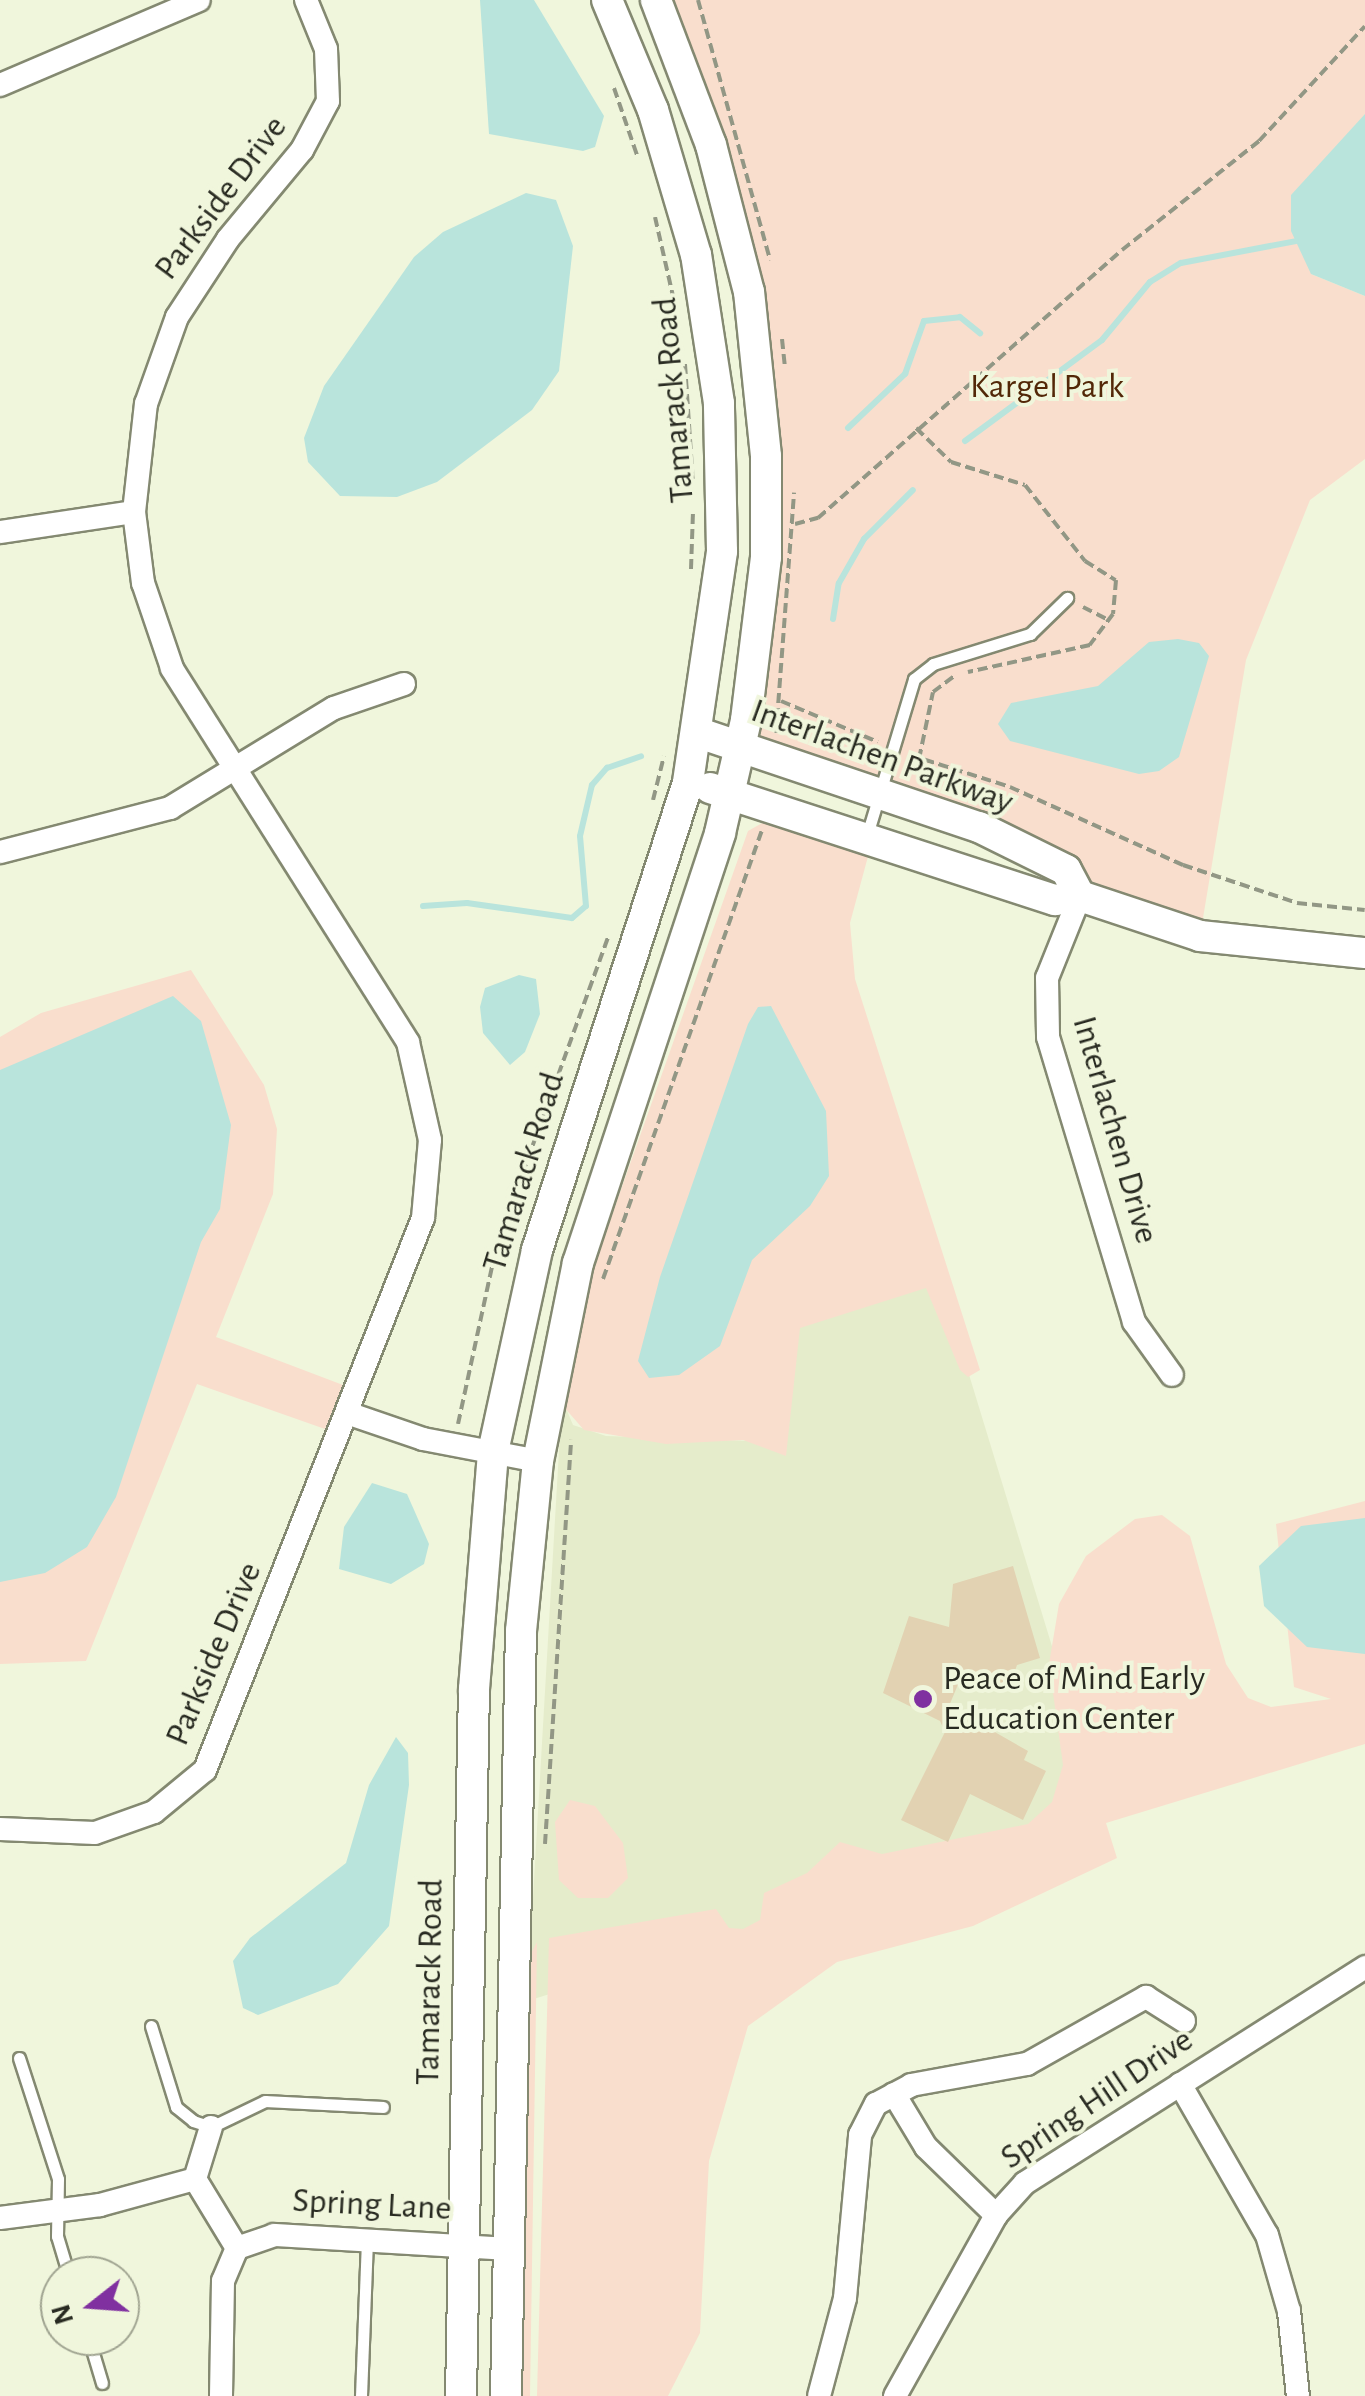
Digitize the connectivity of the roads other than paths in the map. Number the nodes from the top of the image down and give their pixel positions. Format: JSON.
{"nodes":[{"id":1,"x":199,"y":0,"type":"edge"},
{"id":2,"x":306,"y":0,"type":"edge"},
{"id":3,"x":607,"y":0,"type":"edge"},
{"id":4,"x":656,"y":0,"type":"edge"},
{"id":5,"x":0,"y":85,"type":"edge"},
{"id":6,"x":134,"y":512,"type":"junction"},
{"id":7,"x":0,"y":532,"type":"edge"},
{"id":8,"x":1067,"y":598,"type":"road end"},
{"id":9,"x":404,"y":684,"type":"dead end"},
{"id":10,"x":699,"y":733,"type":"junction"},
{"id":11,"x":742,"y":746,"type":"junction"},
{"id":12,"x":237,"y":773,"type":"junction"},
{"id":13,"x":688,"y":782,"type":"junction"},
{"id":14,"x":882,"y":790,"type":"junction"},
{"id":15,"x":730,"y":794,"type":"junction"},
{"id":16,"x":868,"y":836,"type":"junction"},
{"id":17,"x":0,"y":852,"type":"edge"},
{"id":18,"x":1080,"y":896,"type":"junction"},
{"id":19,"x":1365,"y":952,"type":"edge"},
{"id":20,"x":1172,"y":1375,"type":"dead end"},
{"id":21,"x":350,"y":1414,"type":"junction"},
{"id":22,"x":493,"y":1452,"type":"junction"},
{"id":23,"x":538,"y":1461,"type":"junction"},
{"id":24,"x":0,"y":1829,"type":"edge"},
{"id":25,"x":1365,"y":1967,"type":"edge"},
{"id":26,"x":1184,"y":2021,"type":"dead end"},
{"id":27,"x":151,"y":2026,"type":"dead end"},
{"id":28,"x":19,"y":2058,"type":"dead end"},
{"id":29,"x":1180,"y":2084,"type":"junction"},
{"id":30,"x":894,"y":2094,"type":"junction"},
{"id":31,"x":383,"y":2107,"type":"dead end"},
{"id":32,"x":211,"y":2126,"type":"junction"},
{"id":33,"x":195,"y":2178,"type":"junction"},
{"id":34,"x":60,"y":2208,"type":"junction"},
{"id":35,"x":996,"y":2215,"type":"junction"},
{"id":36,"x":0,"y":2218,"type":"edge"},
{"id":37,"x":366,"y":2239,"type":"junction"},
{"id":38,"x":460,"y":2244,"type":"junction"},
{"id":39,"x":237,"y":2248,"type":"junction"},
{"id":40,"x":506,"y":2249,"type":"junction"},
{"id":41,"x":63,"y":2256,"type":"edge"},
{"id":42,"x":94,"y":2356,"type":"edge"},
{"id":43,"x":102,"y":2382,"type":"dead end"},
{"id":44,"x":222,"y":2396,"type":"edge"},
{"id":45,"x":361,"y":2396,"type":"edge"},
{"id":46,"x":461,"y":2396,"type":"edge"},
{"id":47,"x":506,"y":2396,"type":"edge"},
{"id":48,"x":819,"y":2396,"type":"edge"},
{"id":49,"x":895,"y":2396,"type":"edge"},
{"id":50,"x":1298,"y":2396,"type":"edge"}],
"edges":[{"from":1,"to":5,"type":"street"},
{"from":2,"to":6,"type":"street","name":"Parkside Drive"},
{"from":3,"to":10,"type":"street","name":"Tamarack Road"},
{"from":4,"to":11,"type":"street"},
{"from":6,"to":7,"type":"street"},
{"from":6,"to":12,"type":"street","name":"Parkside Drive"},
{"from":8,"to":14,"type":"lane"},
{"from":9,"to":12,"type":"street"},
{"from":10,"to":11,"type":"street","name":"Interlachen Parkway"},
{"from":10,"to":13,"type":"street","name":"Tamarack Road"},
{"from":11,"to":14,"type":"street","name":"Interlachen Parkway"},
{"from":11,"to":15,"type":"street"},
{"from":12,"to":17,"type":"street"},
{"from":12,"to":21,"type":"street","name":"Parkside Drive"},
{"from":13,"to":15,"type":"street","name":"Interlachen Parkway"},
{"from":13,"to":22,"type":"street","name":"Tamarack Road"},
{"from":14,"to":16,"type":"lane"},
{"from":14,"to":18,"type":"street","name":"Interlachen Parkway"},
{"from":15,"to":16,"type":"street","name":"Interlachen Parkway"},
{"from":15,"to":23,"type":"street"},
{"from":16,"to":18,"type":"street","name":"Interlachen Parkway"},
{"from":18,"to":19,"type":"street","name":"Interlachen Parkway"},
{"from":18,"to":20,"type":"street","name":"Interlachen Drive"},
{"from":21,"to":22,"type":"street"},
{"from":21,"to":24,"type":"street","name":"Parkside Drive"},
{"from":22,"to":23,"type":"street"},
{"from":22,"to":38,"type":"street","name":"Tamarack Road"},
{"from":23,"to":40,"type":"street"},
{"from":25,"to":29,"type":"street","name":"Spring Hill Drive"},
{"from":26,"to":30,"type":"street","name":"Spring Hill Drive"},
{"from":27,"to":32,"type":"lane"},
{"from":28,"to":34,"type":"lane"},
{"from":29,"to":35,"type":"street","name":"Spring Hill Drive"},
{"from":29,"to":50,"type":"street"},
{"from":30,"to":35,"type":"street"},
{"from":30,"to":48,"type":"street"},
{"from":31,"to":32,"type":"lane"},
{"from":32,"to":33,"type":"street"},
{"from":33,"to":34,"type":"street"},
{"from":33,"to":39,"type":"street"},
{"from":34,"to":36,"type":"street"},
{"from":34,"to":41,"type":"lane"},
{"from":35,"to":49,"type":"street","name":"Spring Hill Drive"},
{"from":37,"to":38,"type":"street","name":"Spring Lane"},
{"from":37,"to":39,"type":"street","name":"Spring Lane"},
{"from":37,"to":45,"type":"lane"},
{"from":38,"to":40,"type":"street","name":"Spring Lane"},
{"from":38,"to":46,"type":"street","name":"Tamarack Road"},
{"from":39,"to":44,"type":"street"},
{"from":40,"to":47,"type":"street"},
{"from":42,"to":43,"type":"lane"}]}
